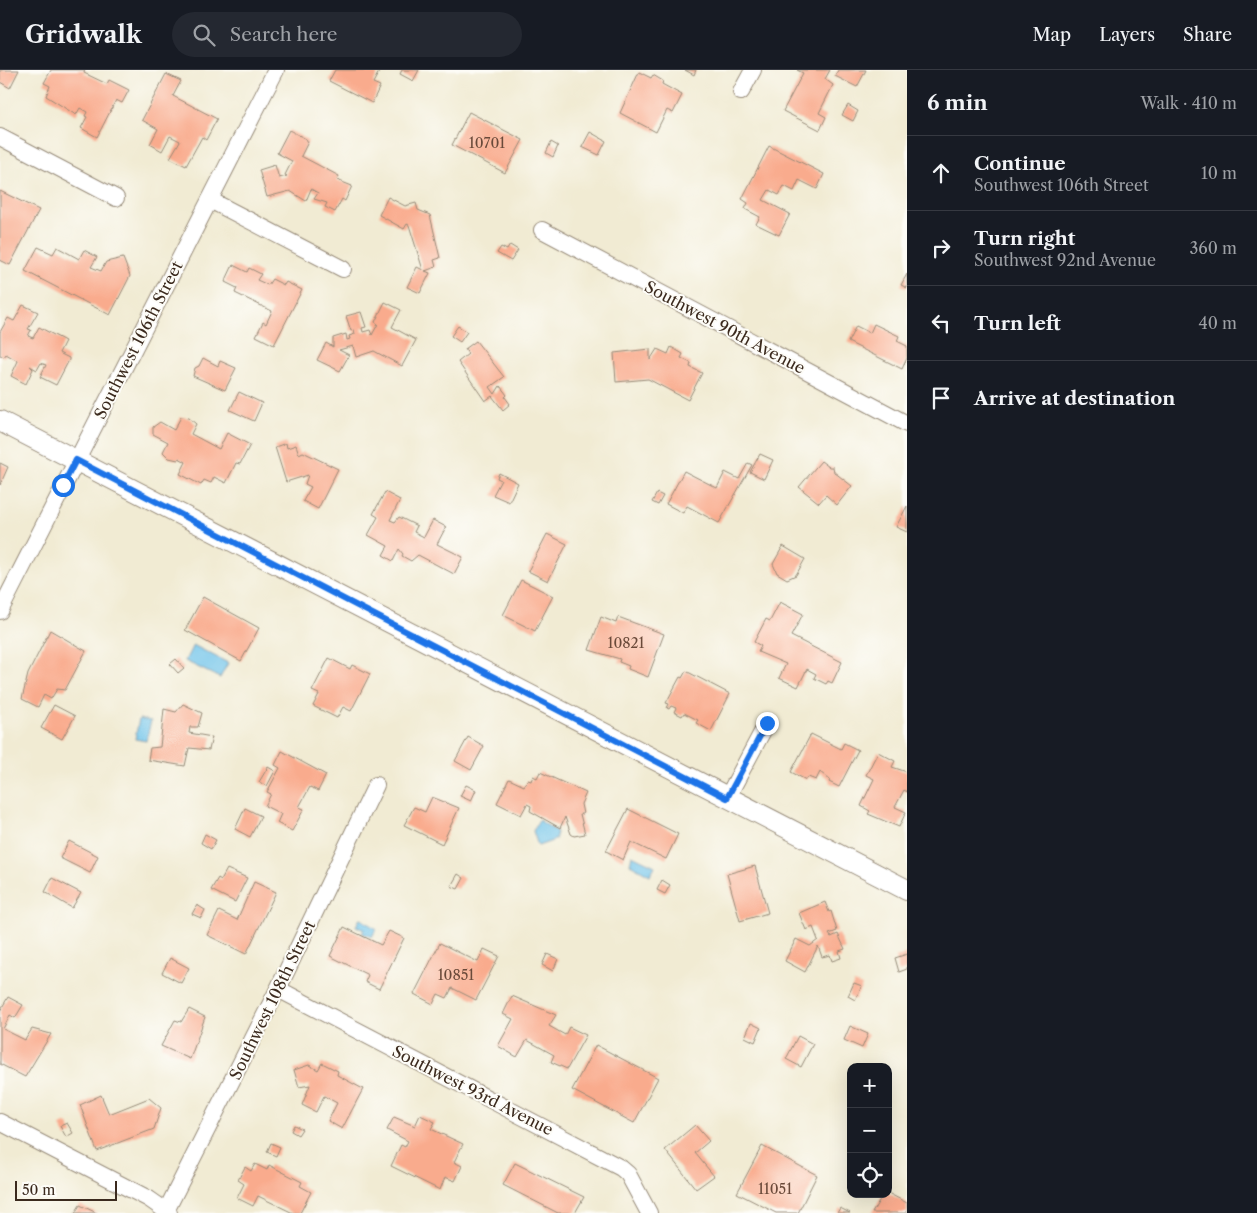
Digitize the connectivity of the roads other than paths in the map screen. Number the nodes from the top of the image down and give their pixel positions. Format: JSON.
{"nodes":[{"id":1,"x":276,"y":70,"type":"edge"},
{"id":2,"x":753,"y":70,"type":"edge"},
{"id":3,"x":741,"y":92,"type":"dead end"},
{"id":4,"x":0,"y":137,"type":"edge"},
{"id":5,"x":116,"y":198,"type":"dead end"},
{"id":6,"x":210,"y":200,"type":"junction"},
{"id":7,"x":542,"y":230,"type":"dead end"},
{"id":8,"x":343,"y":269,"type":"dead end"},
{"id":9,"x":0,"y":422,"type":"edge"},
{"id":10,"x":907,"y":424,"type":"edge"},
{"id":11,"x":76,"y":460,"type":"junction"},
{"id":12,"x":0,"y":611,"type":"edge"},
{"id":13,"x":767,"y":723,"type":"dead end"},
{"id":14,"x":376,"y":785,"type":"dead end"},
{"id":15,"x":727,"y":798,"type":"junction"},
{"id":16,"x":905,"y":885,"type":"edge"},
{"id":17,"x":278,"y":989,"type":"junction"},
{"id":18,"x":0,"y":1122,"type":"edge"},
{"id":19,"x":166,"y":1212,"type":"edge"},
{"id":20,"x":649,"y":1213,"type":"edge"}],
"edges":[{"from":1,"to":6,"type":"street","name":"Southwest 106th Street"},
{"from":2,"to":3,"type":"street"},
{"from":4,"to":5,"type":"street"},
{"from":6,"to":8,"type":"street"},
{"from":6,"to":11,"type":"street","name":"Southwest 106th Street"},
{"from":7,"to":10,"type":"street","name":"Southwest 90th Avenue"},
{"from":9,"to":11,"type":"street"},
{"from":11,"to":12,"type":"street","name":"Southwest 106th Street"},
{"from":11,"to":15,"type":"street"},
{"from":13,"to":15,"type":"street"},
{"from":14,"to":17,"type":"street","name":"Southwest 108th Street"},
{"from":15,"to":16,"type":"street"},
{"from":17,"to":19,"type":"street","name":"Southwest 108th Street"},
{"from":17,"to":20,"type":"street","name":"Southwest 93rd Avenue"},
{"from":18,"to":19,"type":"street"}]}
